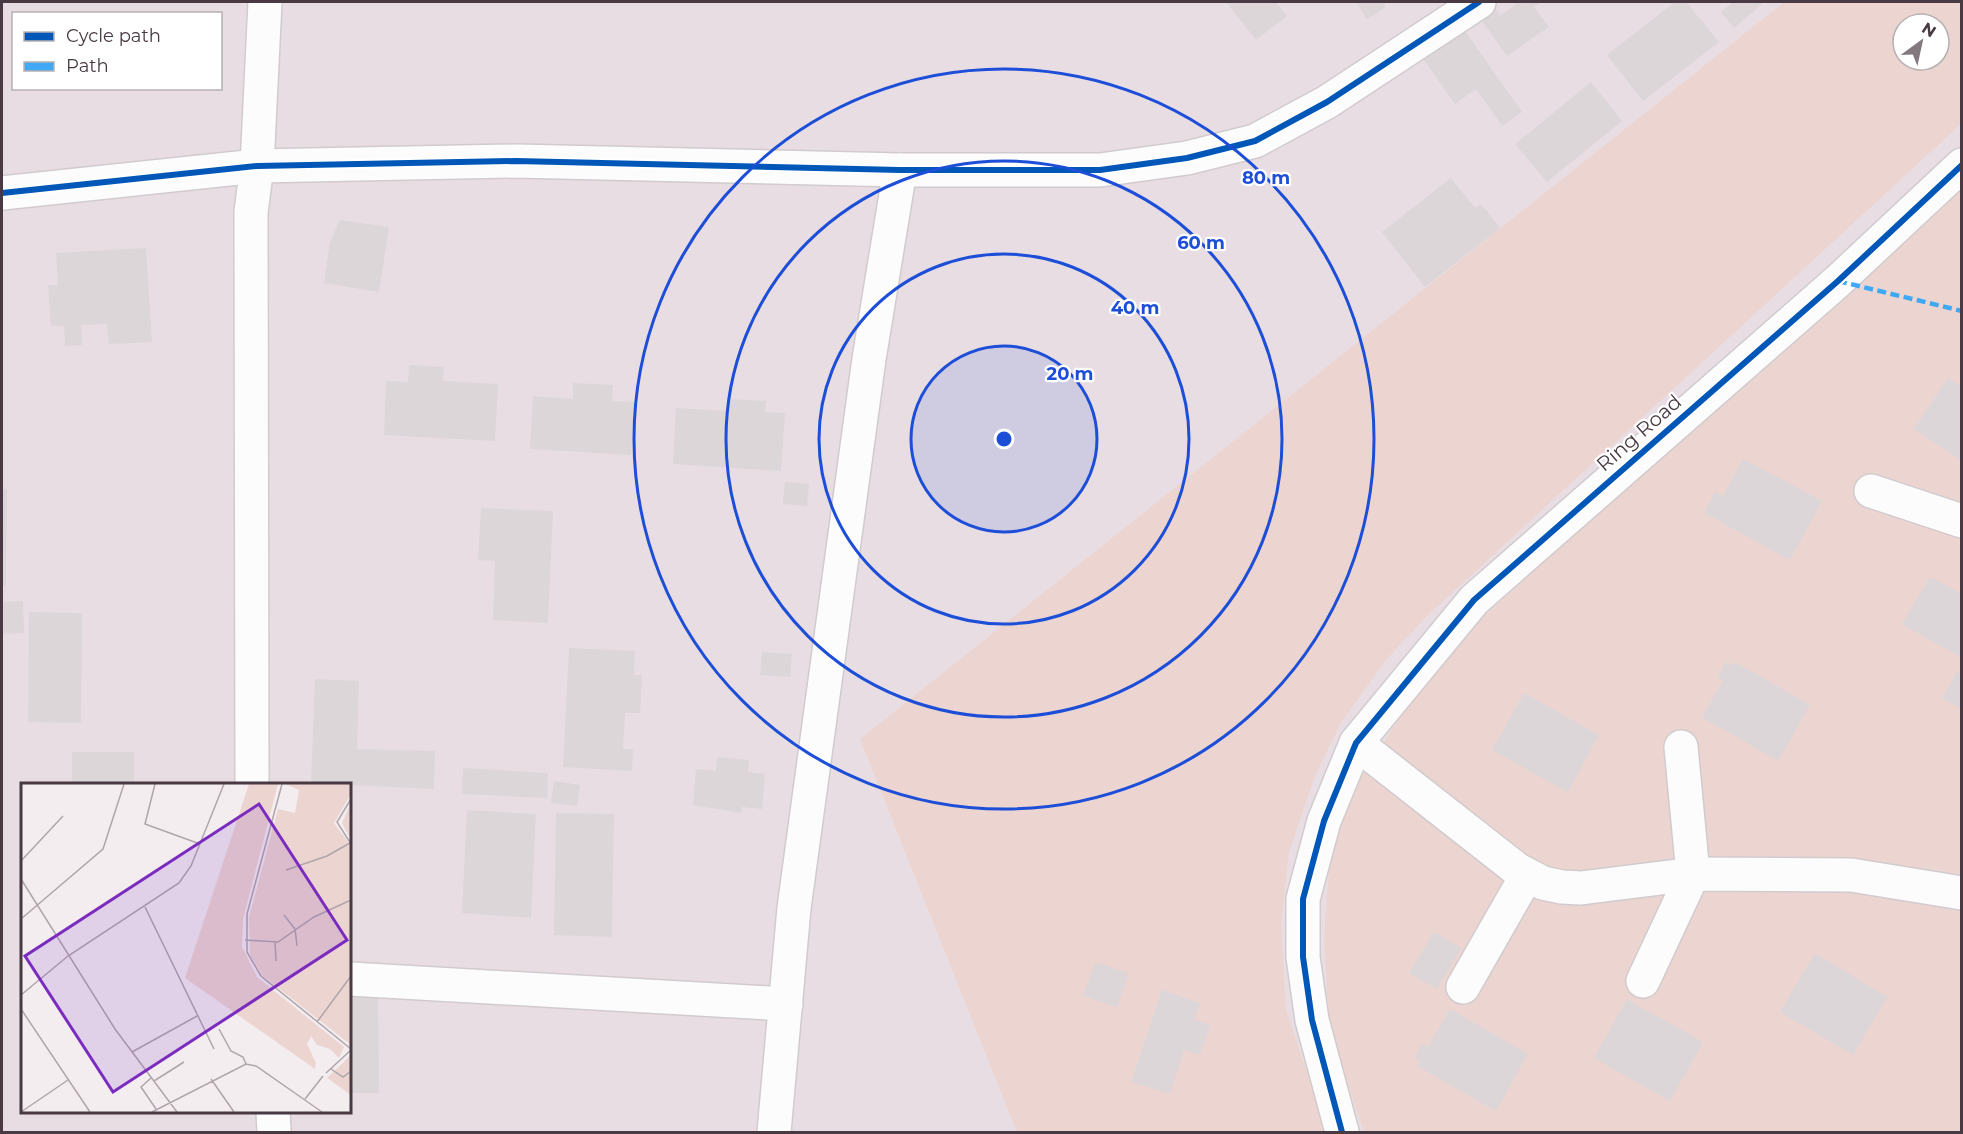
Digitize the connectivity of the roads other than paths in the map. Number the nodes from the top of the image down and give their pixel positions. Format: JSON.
{"nodes":[{"id":1,"x":265,"y":2,"type":"edge"},
{"id":2,"x":1464,"y":6,"type":"edge"},
{"id":3,"x":1962,"y":165,"type":"edge"},
{"id":4,"x":257,"y":166,"type":"junction"},
{"id":5,"x":900,"y":170,"type":"junction"},
{"id":6,"x":2,"y":193,"type":"edge"},
{"id":7,"x":1871,"y":491,"type":"dead end"},
{"id":8,"x":1962,"y":521,"type":"edge"},
{"id":9,"x":1356,"y":743,"type":"junction"},
{"id":10,"x":1681,"y":747,"type":"dead end"},
{"id":11,"x":252,"y":783,"type":"edge"},
{"id":12,"x":1693,"y":874,"type":"junction"},
{"id":13,"x":1527,"y":875,"type":"junction"},
{"id":14,"x":1962,"y":893,"type":"edge"},
{"id":15,"x":351,"y":979,"type":"edge"},
{"id":16,"x":1643,"y":981,"type":"dead end"},
{"id":17,"x":1463,"y":987,"type":"dead end"},
{"id":18,"x":786,"y":1004,"type":"junction"},
{"id":19,"x":273,"y":1113,"type":"edge"},
{"id":20,"x":274,"y":1132,"type":"edge"},
{"id":21,"x":774,"y":1132,"type":"edge"},
{"id":22,"x":1342,"y":1132,"type":"edge"}],
"edges":[{"from":1,"to":4,"type":"street"},
{"from":2,"to":5,"type":"street"},
{"from":3,"to":9,"type":"street","name":"Ring Road"},
{"from":4,"to":5,"type":"street"},
{"from":4,"to":6,"type":"street"},
{"from":4,"to":11,"type":"street"},
{"from":5,"to":18,"type":"street"},
{"from":7,"to":8,"type":"street"},
{"from":9,"to":13,"type":"street"},
{"from":9,"to":22,"type":"street","name":"Ring Road"},
{"from":10,"to":12,"type":"street"},
{"from":12,"to":13,"type":"street"},
{"from":12,"to":14,"type":"street"},
{"from":12,"to":16,"type":"street"},
{"from":13,"to":17,"type":"street"},
{"from":15,"to":18,"type":"street"},
{"from":18,"to":21,"type":"street"},
{"from":19,"to":20,"type":"street"}]}
